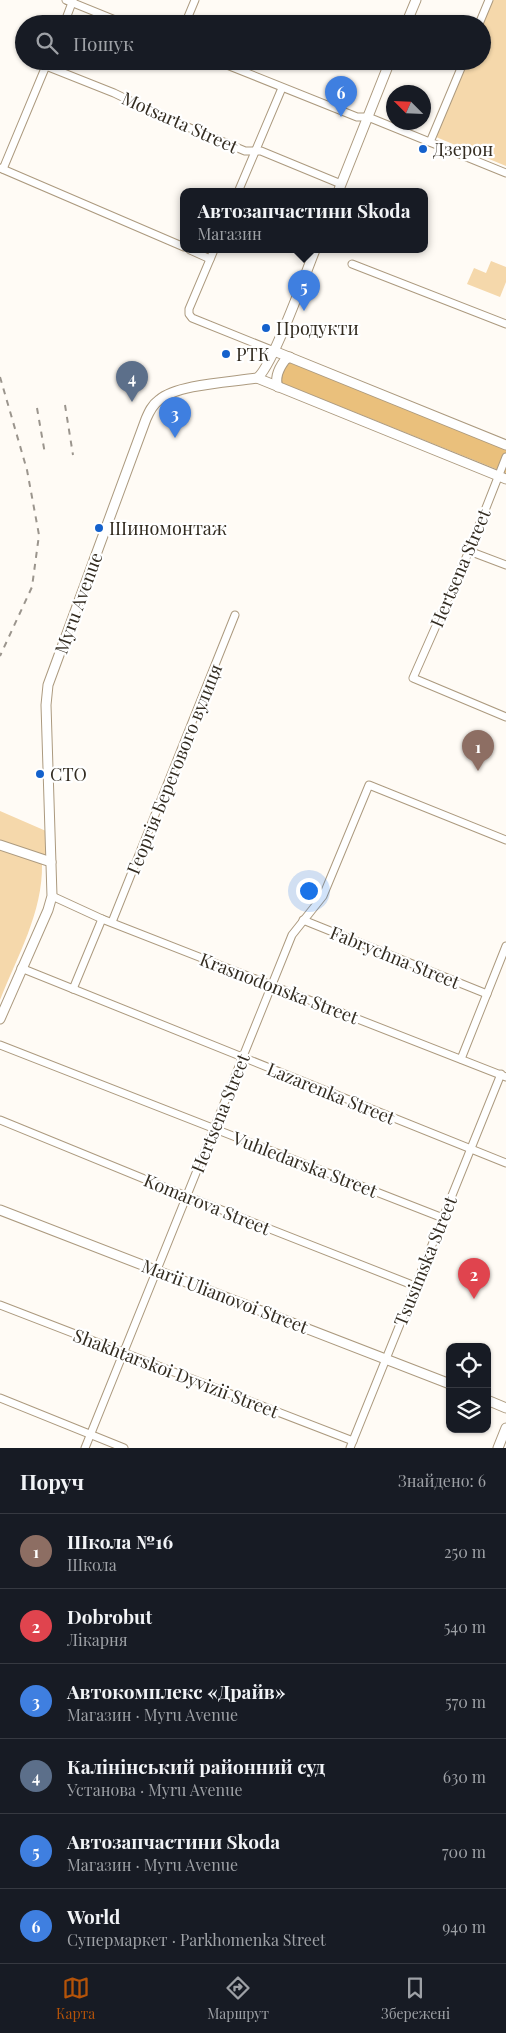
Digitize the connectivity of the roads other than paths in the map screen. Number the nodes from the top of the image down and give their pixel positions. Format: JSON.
{"nodes":[{"id":1,"x":195,"y":0,"type":"edge"},
{"id":2,"x":416,"y":0,"type":"edge"},
{"id":3,"x":489,"y":0,"type":"edge"},
{"id":4,"x":71,"y":1,"type":"edge"},
{"id":5,"x":67,"y":15,"type":"edge"},
{"id":6,"x":104,"y":15,"type":"edge"},
{"id":7,"x":189,"y":15,"type":"edge"},
{"id":8,"x":410,"y":15,"type":"edge"},
{"id":9,"x":483,"y":15,"type":"edge"},
{"id":10,"x":44,"y":70,"type":"edge"},
{"id":11,"x":61,"y":70,"type":"edge"},
{"id":12,"x":239,"y":70,"type":"edge"},
{"id":13,"x":386,"y":70,"type":"edge"},
{"id":14,"x":460,"y":70,"type":"edge"},
{"id":15,"x":282,"y":88,"type":"junction"},
{"id":16,"x":368,"y":117,"type":"junction"},
{"id":17,"x":430,"y":142,"type":"junction"},
{"id":18,"x":256,"y":152,"type":"junction"},
{"id":19,"x":2,"y":169,"type":"edge"},
{"id":20,"x":506,"y":173,"type":"edge"},
{"id":21,"x":240,"y":188,"type":"edge"},
{"id":22,"x":340,"y":188,"type":"edge"},
{"id":23,"x":180,"y":245,"type":"edge"},
{"id":24,"x":197,"y":253,"type":"edge"},
{"id":25,"x":213,"y":253,"type":"edge"},
{"id":26,"x":314,"y":253,"type":"edge"},
{"id":27,"x":210,"y":259,"type":"junction"},
{"id":28,"x":352,"y":264,"type":"dead end"},
{"id":29,"x":506,"y":324,"type":"edge"},
{"id":30,"x":274,"y":351,"type":"junction"},
{"id":31,"x":290,"y":357,"type":"junction"},
{"id":32,"x":258,"y":378,"type":"junction"},
{"id":33,"x":278,"y":387,"type":"junction"},
{"id":34,"x":506,"y":445,"type":"edge"},
{"id":35,"x":506,"y":457,"type":"edge"},
{"id":36,"x":503,"y":478,"type":"edge"},
{"id":37,"x":469,"y":550,"type":"junction"},
{"id":38,"x":506,"y":566,"type":"edge"},
{"id":39,"x":235,"y":615,"type":"dead end"},
{"id":40,"x":506,"y":717,"type":"edge"},
{"id":41,"x":506,"y":840,"type":"edge"},
{"id":42,"x":0,"y":845,"type":"edge"},
{"id":43,"x":52,"y":862,"type":"junction"},
{"id":44,"x":52,"y":896,"type":"junction"},
{"id":45,"x":102,"y":919,"type":"junction"},
{"id":46,"x":303,"y":920,"type":"junction"},
{"id":47,"x":112,"y":922,"type":"junction"},
{"id":48,"x":506,"y":946,"type":"edge"},
{"id":49,"x":21,"y":968,"type":"junction"},
{"id":50,"x":271,"y":985,"type":"junction"},
{"id":51,"x":73,"y":989,"type":"junction"},
{"id":52,"x":487,"y":994,"type":"junction"},
{"id":53,"x":0,"y":1019,"type":"edge"},
{"id":54,"x":0,"y":1045,"type":"edge"},
{"id":55,"x":242,"y":1057,"type":"junction"},
{"id":56,"x":461,"y":1058,"type":"junction"},
{"id":57,"x":503,"y":1076,"type":"edge"},
{"id":58,"x":0,"y":1120,"type":"edge"},
{"id":59,"x":214,"y":1128,"type":"junction"},
{"id":60,"x":471,"y":1148,"type":"junction"},
{"id":61,"x":506,"y":1163,"type":"edge"},
{"id":62,"x":186,"y":1196,"type":"junction"},
{"id":63,"x":0,"y":1210,"type":"edge"},
{"id":64,"x":443,"y":1218,"type":"junction"},
{"id":65,"x":157,"y":1270,"type":"junction"},
{"id":66,"x":415,"y":1286,"type":"junction"},
{"id":67,"x":0,"y":1305,"type":"edge"},
{"id":68,"x":124,"y":1354,"type":"junction"},
{"id":69,"x":386,"y":1358,"type":"junction"},
{"id":70,"x":446,"y":1382,"type":"edge"},
{"id":71,"x":0,"y":1398,"type":"edge"},
{"id":72,"x":491,"y":1402,"type":"edge"},
{"id":73,"x":506,"y":1408,"type":"edge"},
{"id":74,"x":506,"y":1428,"type":"edge"},
{"id":75,"x":90,"y":1434,"type":"junction"},
{"id":76,"x":351,"y":1445,"type":"edge"},
{"id":77,"x":85,"y":1448,"type":"edge"},
{"id":78,"x":124,"y":1448,"type":"edge"},
{"id":79,"x":498,"y":1448,"type":"edge"}],
"edges":[{"from":1,"to":7,"type":"street"},
{"from":2,"to":8,"type":"main road"},
{"from":3,"to":9,"type":"street"},
{"from":4,"to":5,"type":"street"},
{"from":4,"to":6,"type":"street"},
{"from":10,"to":19,"type":"street"},
{"from":11,"to":18,"type":"street","name":"Motsarta Street"},
{"from":12,"to":15,"type":"street"},
{"from":13,"to":16,"type":"main road"},
{"from":14,"to":17,"type":"street"},
{"from":15,"to":16,"type":"street"},
{"from":15,"to":18,"type":"street"},
{"from":16,"to":17,"type":"street"},
{"from":16,"to":22,"type":"main road"},
{"from":17,"to":20,"type":"street"},
{"from":18,"to":21,"type":"street"},
{"from":18,"to":22,"type":"street","name":"Motsarta Street"},
{"from":19,"to":23,"type":"street"},
{"from":24,"to":27,"type":"street"},
{"from":25,"to":27,"type":"street"},
{"from":26,"to":30,"type":"main road"},
{"from":27,"to":30,"type":"street"},
{"from":28,"to":29,"type":"street"},
{"from":30,"to":31,"type":"main road"},
{"from":30,"to":32,"type":"main road"},
{"from":31,"to":33,"type":"main road"},
{"from":31,"to":34,"type":"main road"},
{"from":32,"to":33,"type":"main road"},
{"from":32,"to":43,"type":"main road","name":"Myru Avenue"},
{"from":33,"to":36,"type":"main road"},
{"from":35,"to":36,"type":"street","name":"Hertsena Street"},
{"from":36,"to":37,"type":"street","name":"Hertsena Street"},
{"from":37,"to":38,"type":"street"},
{"from":37,"to":40,"type":"street","name":"Hertsena Street"},
{"from":39,"to":47,"type":"street","name":"Георгія Берегового вулиця"},
{"from":41,"to":46,"type":"street","name":"Hertsena Street"},
{"from":42,"to":43,"type":"main road"},
{"from":43,"to":44,"type":"main road","name":"Myru Avenue"},
{"from":44,"to":45,"type":"street","name":"Krasnodonska Street"},
{"from":44,"to":49,"type":"main road","name":"Myru Avenue"},
{"from":45,"to":47,"type":"street","name":"Krasnodonska Street"},
{"from":45,"to":51,"type":"street"},
{"from":46,"to":50,"type":"street","name":"Hertsena Street"},
{"from":46,"to":52,"type":"street","name":"Fabrychna Street"},
{"from":47,"to":50,"type":"street","name":"Krasnodonska Street"},
{"from":48,"to":52,"type":"street"},
{"from":49,"to":51,"type":"street","name":"Lazarenka Street"},
{"from":49,"to":53,"type":"main road","name":"Myru Avenue"},
{"from":50,"to":55,"type":"street","name":"Hertsena Street"},
{"from":50,"to":56,"type":"street","name":"Krasnodonska Street"},
{"from":51,"to":55,"type":"street","name":"Lazarenka Street"},
{"from":52,"to":56,"type":"street"},
{"from":54,"to":59,"type":"street","name":"Vuhledarska Street"},
{"from":55,"to":59,"type":"street","name":"Hertsena Street"},
{"from":55,"to":60,"type":"street","name":"Lazarenka Street"},
{"from":56,"to":57,"type":"street","name":"Krasnodonska Street"},
{"from":57,"to":60,"type":"street","name":"Tsusimska Street"},
{"from":58,"to":62,"type":"street","name":"Komarova Street"},
{"from":59,"to":62,"type":"street","name":"Hertsena Street"},
{"from":59,"to":64,"type":"street","name":"Vuhledarska Street"},
{"from":60,"to":61,"type":"street","name":"Lazarenka Street"},
{"from":60,"to":64,"type":"street","name":"Tsusimska Street"},
{"from":62,"to":65,"type":"street","name":"Hertsena Street"},
{"from":62,"to":66,"type":"street","name":"Komarova Street"},
{"from":63,"to":65,"type":"main road","name":"Marii Ulianovoi Street"},
{"from":64,"to":66,"type":"street","name":"Tsusimska Street"},
{"from":65,"to":68,"type":"street","name":"Hertsena Street"},
{"from":65,"to":69,"type":"main road","name":"Marii Ulianovoi Street"},
{"from":66,"to":69,"type":"street","name":"Tsusimska Street"},
{"from":67,"to":68,"type":"street","name":"Shakhtarskoi Dyvizii Street"},
{"from":68,"to":75,"type":"street","name":"Hertsena Street"},
{"from":68,"to":76,"type":"street","name":"Shakhtarskoi Dyvizii Street"},
{"from":69,"to":70,"type":"main road","name":"Marii Ulianovoi Street"},
{"from":69,"to":76,"type":"street","name":"Tsusimska Street"},
{"from":71,"to":75,"type":"street"},
{"from":72,"to":73,"type":"main road"},
{"from":74,"to":79,"type":"main road"},
{"from":75,"to":77,"type":"street","name":"Hertsena Street"},
{"from":75,"to":78,"type":"street"}]}
